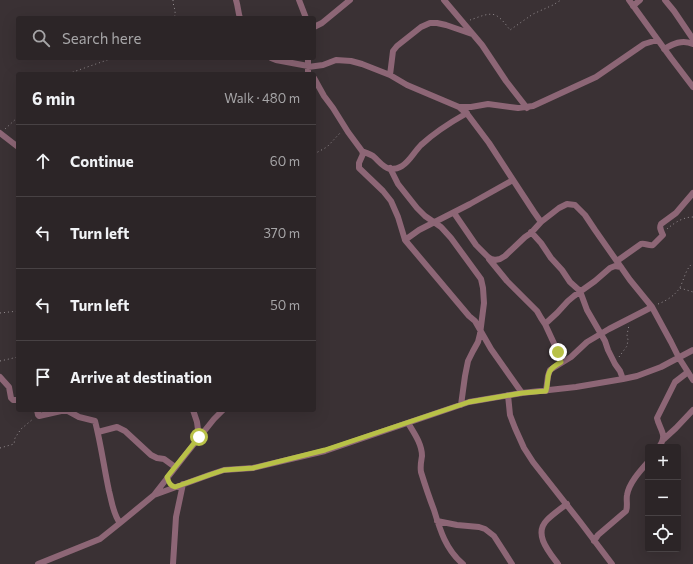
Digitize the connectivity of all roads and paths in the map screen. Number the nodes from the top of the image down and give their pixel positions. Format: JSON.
{"nodes":[{"id":1,"x":173,"y":0,"type":"edge"},
{"id":2,"x":236,"y":0,"type":"edge"},
{"id":3,"x":299,"y":0,"type":"edge"},
{"id":4,"x":350,"y":0,"type":"edge"},
{"id":5,"x":444,"y":0,"type":"edge"},
{"id":6,"x":561,"y":0,"type":"edge"},
{"id":7,"x":640,"y":0,"type":"edge"},
{"id":8,"x":666,"y":0,"type":"edge"},
{"id":9,"x":631,"y":3,"type":"edge"},
{"id":10,"x":175,"y":16,"type":"edge"},
{"id":11,"x":239,"y":16,"type":"edge"},
{"id":12,"x":305,"y":16,"type":"edge"},
{"id":13,"x":463,"y":23,"type":"junction"},
{"id":14,"x":316,"y":26,"type":"edge"},
{"id":15,"x":472,"y":34,"type":"junction"},
{"id":16,"x":693,"y":39,"type":"edge"},
{"id":17,"x":657,"y":40,"type":"junction"},
{"id":18,"x":693,"y":44,"type":"edge"},
{"id":19,"x":664,"y":49,"type":"junction"},
{"id":20,"x":107,"y":60,"type":"edge"},
{"id":21,"x":276,"y":60,"type":"edge"},
{"id":22,"x":308,"y":60,"type":"edge"},
{"id":23,"x":309,"y":70,"type":"edge"},
{"id":24,"x":73,"y":72,"type":"edge"},
{"id":25,"x":390,"y":75,"type":"junction"},
{"id":26,"x":316,"y":81,"type":"edge"},
{"id":27,"x":693,"y":87,"type":"edge"},
{"id":28,"x":459,"y":107,"type":"junction"},
{"id":29,"x":527,"y":108,"type":"junction"},
{"id":30,"x":467,"y":113,"type":"junction"},
{"id":31,"x":16,"y":119,"type":"edge"},
{"id":32,"x":345,"y":126,"type":"junction"},
{"id":33,"x":2,"y":131,"type":"edge"},
{"id":34,"x":16,"y":145,"type":"edge"},
{"id":35,"x":362,"y":151,"type":"junction"},
{"id":36,"x":316,"y":153,"type":"edge"},
{"id":37,"x":390,"y":168,"type":"junction"},
{"id":38,"x":513,"y":180,"type":"junction"},
{"id":39,"x":693,"y":193,"type":"edge"},
{"id":40,"x":454,"y":213,"type":"junction"},
{"id":41,"x":693,"y":217,"type":"edge"},
{"id":42,"x":435,"y":222,"type":"junction"},
{"id":43,"x":542,"y":222,"type":"junction"},
{"id":44,"x":531,"y":232,"type":"junction"},
{"id":45,"x":663,"y":234,"type":"junction"},
{"id":46,"x":405,"y":240,"type":"junction"},
{"id":47,"x":488,"y":257,"type":"junction"},
{"id":48,"x":617,"y":261,"type":"junction"},
{"id":49,"x":693,"y":263,"type":"edge"},
{"id":50,"x":621,"y":267,"type":"junction"},
{"id":51,"x":680,"y":288,"type":"junction"},
{"id":52,"x":580,"y":291,"type":"junction"},
{"id":53,"x":693,"y":292,"type":"edge"},
{"id":54,"x":652,"y":307,"type":"junction"},
{"id":55,"x":16,"y":311,"type":"edge"},
{"id":56,"x":0,"y":313,"type":"edge"},
{"id":57,"x":632,"y":317,"type":"junction"},
{"id":58,"x":545,"y":324,"type":"junction"},
{"id":59,"x":480,"y":332,"type":"junction"},
{"id":60,"x":601,"y":334,"type":"junction"},
{"id":61,"x":693,"y":350,"type":"edge"},
{"id":62,"x":16,"y":357,"type":"edge"},
{"id":63,"x":679,"y":358,"type":"junction"},
{"id":64,"x":613,"y":360,"type":"junction"},
{"id":65,"x":0,"y":361,"type":"edge"},
{"id":66,"x":561,"y":362,"type":"junction"},
{"id":67,"x":688,"y":372,"type":"junction"},
{"id":68,"x":0,"y":377,"type":"edge"},
{"id":69,"x":623,"y":379,"type":"junction"},
{"id":70,"x":693,"y":380,"type":"edge"},
{"id":71,"x":546,"y":391,"type":"junction"},
{"id":72,"x":522,"y":393,"type":"junction"},
{"id":73,"x":508,"y":396,"type":"junction"},
{"id":74,"x":16,"y":400,"type":"edge"},
{"id":75,"x":461,"y":405,"type":"junction"},
{"id":76,"x":693,"y":410,"type":"edge"},
{"id":77,"x":57,"y":412,"type":"edge"},
{"id":78,"x":70,"y":412,"type":"edge"},
{"id":79,"x":193,"y":412,"type":"edge"},
{"id":80,"x":221,"y":412,"type":"edge"},
{"id":81,"x":37,"y":413,"type":"edge"},
{"id":82,"x":408,"y":423,"type":"junction"},
{"id":83,"x":98,"y":432,"type":"junction"},
{"id":84,"x":199,"y":437,"type":"junction"},
{"id":85,"x":664,"y":439,"type":"junction"},
{"id":86,"x":661,"y":444,"type":"edge"},
{"id":87,"x":0,"y":448,"type":"edge"},
{"id":88,"x":645,"y":466,"type":"edge"},
{"id":89,"x":175,"y":467,"type":"junction"},
{"id":90,"x":167,"y":477,"type":"junction"},
{"id":91,"x":183,"y":484,"type":"junction"},
{"id":92,"x":175,"y":487,"type":"junction"},
{"id":93,"x":154,"y":495,"type":"junction"},
{"id":94,"x":567,"y":504,"type":"junction"},
{"id":95,"x":437,"y":521,"type":"junction"},
{"id":96,"x":120,"y":523,"type":"junction"},
{"id":97,"x":594,"y":541,"type":"junction"},
{"id":98,"x":38,"y":564,"type":"edge"},
{"id":99,"x":173,"y":564,"type":"edge"},
{"id":100,"x":463,"y":564,"type":"edge"},
{"id":101,"x":512,"y":564,"type":"edge"},
{"id":102,"x":558,"y":564,"type":"edge"},
{"id":103,"x":612,"y":564,"type":"edge"}],
"edges":[{"from":1,"to":10,"type":"path"},
{"from":2,"to":11,"type":"street"},
{"from":3,"to":12,"type":"street"},
{"from":4,"to":14,"type":"street"},
{"from":5,"to":13,"type":"street"},
{"from":6,"to":13,"type":"path"},
{"from":7,"to":9,"type":"street"},
{"from":8,"to":16,"type":"street"},
{"from":9,"to":17,"type":"street"},
{"from":13,"to":15,"type":"street"},
{"from":15,"to":25,"type":"street"},
{"from":15,"to":29,"type":"street"},
{"from":17,"to":19,"type":"street"},
{"from":17,"to":29,"type":"street"},
{"from":18,"to":19,"type":"street"},
{"from":19,"to":27,"type":"street"},
{"from":20,"to":24,"type":"path"},
{"from":21,"to":23,"type":"street"},
{"from":22,"to":23,"type":"street"},
{"from":23,"to":25,"type":"street"},
{"from":25,"to":28,"type":"street"},
{"from":26,"to":32,"type":"street"},
{"from":28,"to":29,"type":"street"},
{"from":28,"to":30,"type":"street"},
{"from":30,"to":37,"type":"street"},
{"from":30,"to":38,"type":"street"},
{"from":31,"to":33,"type":"path"},
{"from":32,"to":35,"type":"street"},
{"from":32,"to":36,"type":"path"},
{"from":33,"to":34,"type":"street"},
{"from":35,"to":37,"type":"street"},
{"from":35,"to":46,"type":"street"},
{"from":37,"to":42,"type":"street"},
{"from":38,"to":40,"type":"street"},
{"from":38,"to":43,"type":"street"},
{"from":39,"to":45,"type":"street"},
{"from":40,"to":42,"type":"street"},
{"from":40,"to":47,"type":"street"},
{"from":41,"to":45,"type":"path"},
{"from":42,"to":46,"type":"street"},
{"from":42,"to":59,"type":"street"},
{"from":43,"to":44,"type":"street"},
{"from":43,"to":48,"type":"street"},
{"from":44,"to":47,"type":"street"},
{"from":44,"to":52,"type":"street"},
{"from":45,"to":48,"type":"street"},
{"from":46,"to":59,"type":"street"},
{"from":47,"to":58,"type":"street"},
{"from":48,"to":50,"type":"street"},
{"from":49,"to":51,"type":"path"},
{"from":50,"to":52,"type":"street"},
{"from":50,"to":54,"type":"street"},
{"from":51,"to":53,"type":"path"},
{"from":51,"to":54,"type":"path"},
{"from":52,"to":58,"type":"street"},
{"from":52,"to":60,"type":"street"},
{"from":54,"to":57,"type":"street"},
{"from":54,"to":63,"type":"street"},
{"from":55,"to":56,"type":"path"},
{"from":57,"to":60,"type":"street"},
{"from":57,"to":64,"type":"path"},
{"from":58,"to":66,"type":"street"},
{"from":59,"to":72,"type":"street"},
{"from":59,"to":75,"type":"street"},
{"from":60,"to":64,"type":"street"},
{"from":60,"to":66,"type":"street"},
{"from":61,"to":63,"type":"street"},
{"from":62,"to":65,"type":"path"},
{"from":63,"to":67,"type":"street"},
{"from":63,"to":69,"type":"street"},
{"from":64,"to":69,"type":"street"},
{"from":66,"to":71,"type":"street"},
{"from":67,"to":70,"type":"street"},
{"from":67,"to":85,"type":"street"},
{"from":68,"to":74,"type":"street"},
{"from":69,"to":71,"type":"street"},
{"from":71,"to":72,"type":"street"},
{"from":72,"to":73,"type":"street"},
{"from":73,"to":75,"type":"street"},
{"from":73,"to":94,"type":"street"},
{"from":75,"to":82,"type":"street"},
{"from":76,"to":85,"type":"street"},
{"from":77,"to":81,"type":"street"},
{"from":78,"to":83,"type":"street"},
{"from":79,"to":84,"type":"street"},
{"from":80,"to":84,"type":"street"},
{"from":81,"to":87,"type":"path"},
{"from":82,"to":91,"type":"street"},
{"from":82,"to":95,"type":"street"},
{"from":83,"to":89,"type":"street"},
{"from":83,"to":96,"type":"street"},
{"from":84,"to":89,"type":"street"},
{"from":85,"to":86,"type":"street"},
{"from":88,"to":97,"type":"street"},
{"from":89,"to":90,"type":"street"},
{"from":90,"to":92,"type":"street"},
{"from":90,"to":93,"type":"street"},
{"from":91,"to":92,"type":"street"},
{"from":91,"to":99,"type":"street"},
{"from":92,"to":93,"type":"street"},
{"from":93,"to":96,"type":"street"},
{"from":94,"to":97,"type":"street"},
{"from":94,"to":102,"type":"street"},
{"from":95,"to":100,"type":"street"},
{"from":95,"to":101,"type":"street"},
{"from":96,"to":98,"type":"street"},
{"from":97,"to":103,"type":"street"}]}
